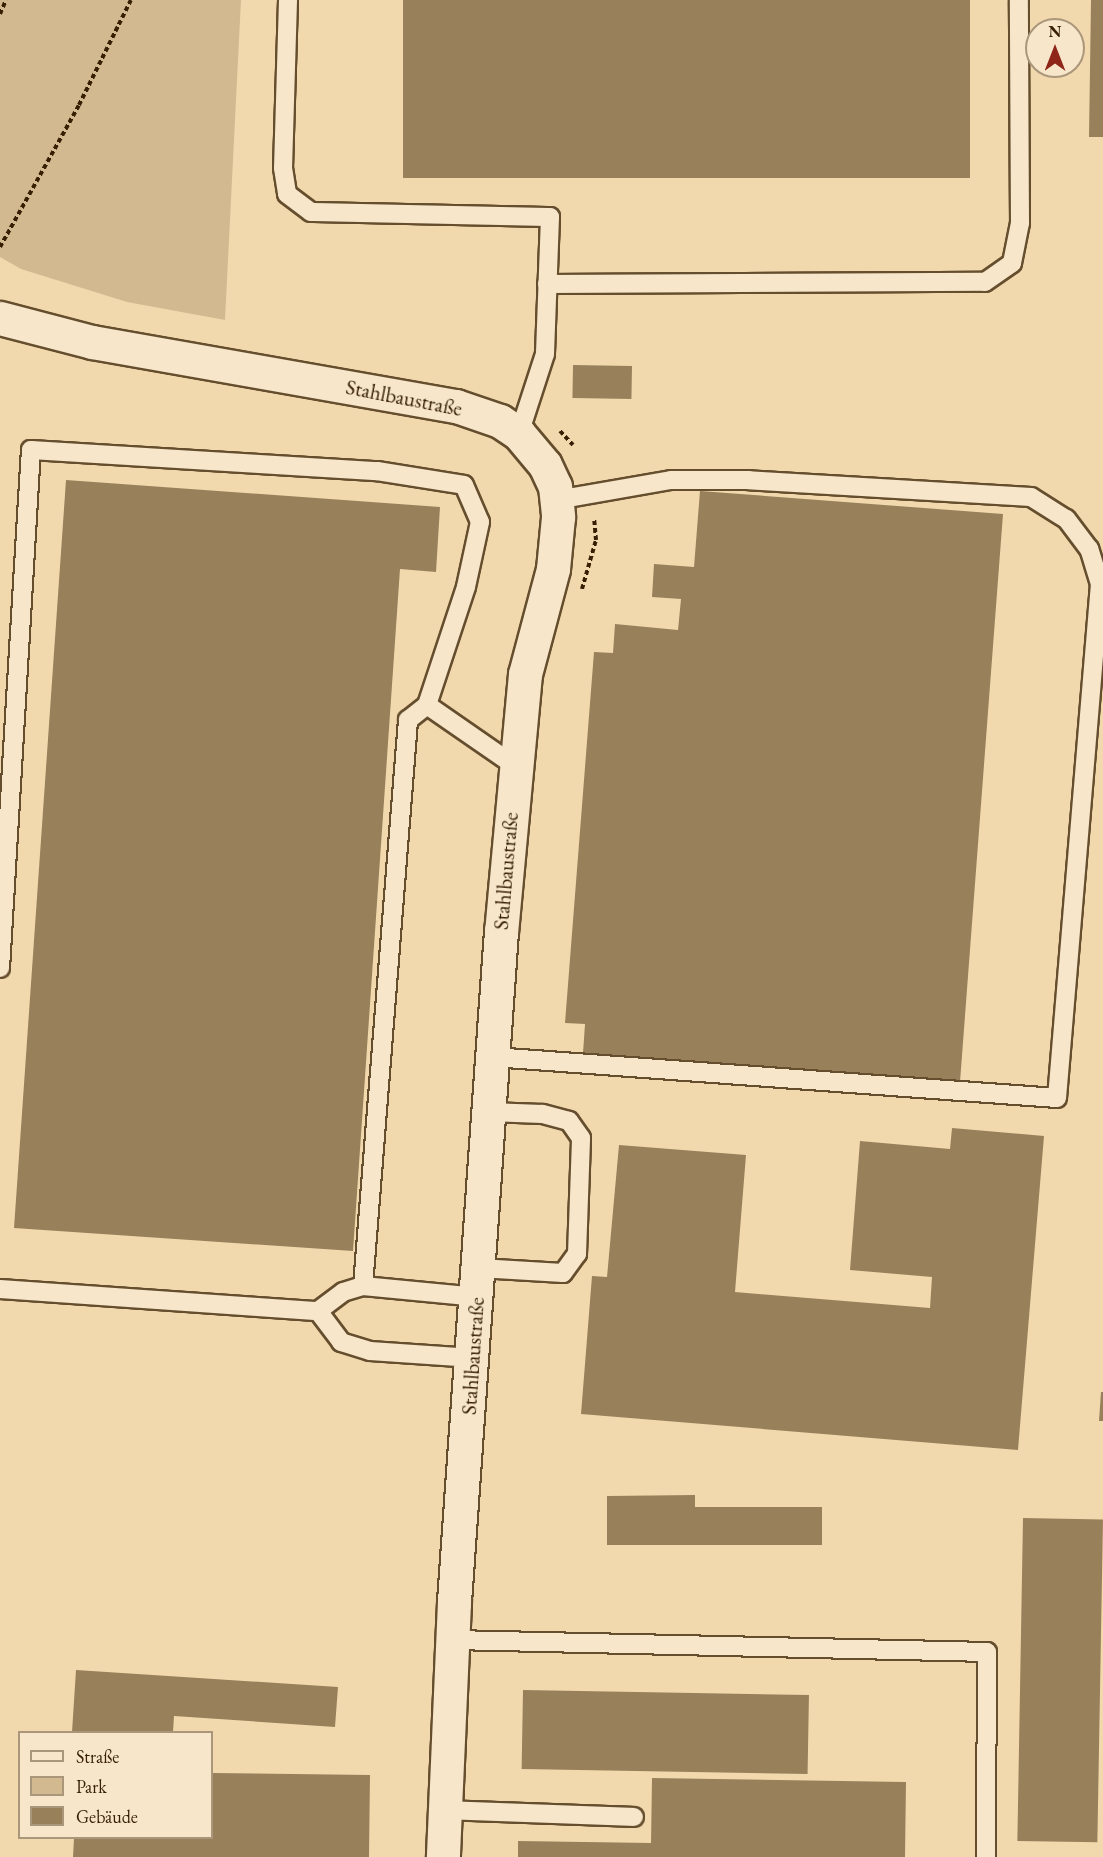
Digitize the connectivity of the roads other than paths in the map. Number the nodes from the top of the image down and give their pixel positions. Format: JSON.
{"nodes":[{"id":1,"x":288,"y":0,"type":"edge"},
{"id":2,"x":1019,"y":0,"type":"edge"},
{"id":3,"x":547,"y":284,"type":"junction"},
{"id":4,"x":0,"y":318,"type":"edge"},
{"id":5,"x":519,"y":434,"type":"junction"},
{"id":6,"x":556,"y":500,"type":"junction"},
{"id":7,"x":427,"y":705,"type":"junction"},
{"id":8,"x":515,"y":766,"type":"junction"},
{"id":9,"x":0,"y":968,"type":"edge"},
{"id":10,"x":493,"y":1058,"type":"junction"},
{"id":11,"x":489,"y":1112,"type":"junction"},
{"id":12,"x":478,"y":1282,"type":"junction"},
{"id":13,"x":363,"y":1286,"type":"junction"},
{"id":14,"x":0,"y":1289,"type":"edge"},
{"id":15,"x":318,"y":1311,"type":"junction"},
{"id":16,"x":473,"y":1358,"type":"junction"},
{"id":17,"x":452,"y":1640,"type":"junction"},
{"id":18,"x":445,"y":1810,"type":"junction"},
{"id":19,"x":634,"y":1817,"type":"dead end"},
{"id":20,"x":443,"y":1857,"type":"edge"},
{"id":21,"x":986,"y":1857,"type":"edge"}],
"edges":[{"from":1,"to":3,"type":"lane"},
{"from":2,"to":3,"type":"lane"},
{"from":3,"to":5,"type":"lane"},
{"from":4,"to":5,"type":"street","name":"Stahlbaustraße"},
{"from":5,"to":6,"type":"street","name":"Stahlbaustraße"},
{"from":6,"to":8,"type":"street","name":"Stahlbaustraße"},
{"from":6,"to":10,"type":"lane"},
{"from":7,"to":8,"type":"lane"},
{"from":7,"to":9,"type":"lane"},
{"from":7,"to":13,"type":"lane"},
{"from":8,"to":10,"type":"street","name":"Stahlbaustraße"},
{"from":10,"to":11,"type":"street","name":"Stahlbaustraße"},
{"from":11,"to":12,"type":"street","name":"Stahlbaustraße"},
{"from":11,"to":12,"type":"lane"},
{"from":12,"to":13,"type":"lane"},
{"from":12,"to":16,"type":"street","name":"Stahlbaustraße"},
{"from":13,"to":15,"type":"lane"},
{"from":14,"to":15,"type":"lane"},
{"from":15,"to":16,"type":"lane"},
{"from":16,"to":17,"type":"street","name":"Stahlbaustraße"},
{"from":17,"to":18,"type":"street","name":"Stahlbaustraße"},
{"from":17,"to":21,"type":"lane"},
{"from":18,"to":19,"type":"lane"},
{"from":18,"to":20,"type":"street","name":"Stahlbaustraße"}]}
